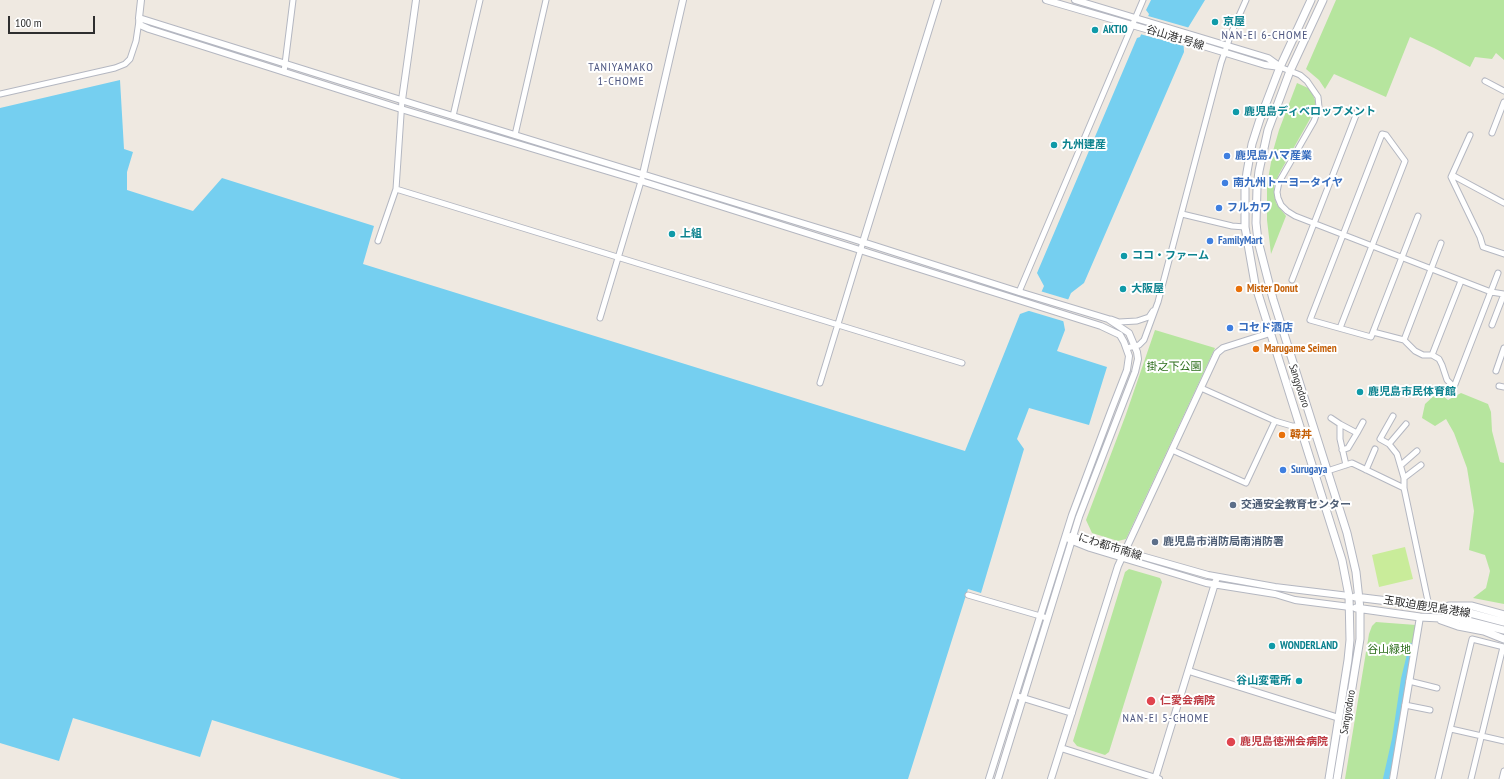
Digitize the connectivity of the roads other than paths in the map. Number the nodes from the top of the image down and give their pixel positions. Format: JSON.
{"nodes":[{"id":1,"x":141,"y":0,"type":"edge"},
{"id":2,"x":294,"y":0,"type":"edge"},
{"id":3,"x":416,"y":0,"type":"edge"},
{"id":4,"x":480,"y":0,"type":"edge"},
{"id":5,"x":546,"y":0,"type":"edge"},
{"id":6,"x":683,"y":0,"type":"edge"},
{"id":7,"x":938,"y":0,"type":"edge"},
{"id":8,"x":1046,"y":0,"type":"edge"},
{"id":9,"x":1075,"y":0,"type":"edge"},
{"id":10,"x":1142,"y":0,"type":"edge"},
{"id":11,"x":1246,"y":0,"type":"edge"},
{"id":12,"x":1310,"y":0,"type":"edge"},
{"id":13,"x":1323,"y":0,"type":"edge"},
{"id":14,"x":139,"y":18,"type":"junction"},
{"id":15,"x":1135,"y":18,"type":"junction"},
{"id":16,"x":1132,"y":25,"type":"junction"},
{"id":17,"x":1226,"y":49,"type":"junction"},
{"id":18,"x":285,"y":63,"type":"junction"},
{"id":19,"x":1280,"y":67,"type":"junction"},
{"id":20,"x":1290,"y":71,"type":"junction"},
{"id":21,"x":284,"y":72,"type":"junction"},
{"id":22,"x":1485,"y":81,"type":"dead end"},
{"id":23,"x":1504,"y":91,"type":"edge"},
{"id":24,"x":0,"y":94,"type":"edge"},
{"id":25,"x":402,"y":100,"type":"junction"},
{"id":26,"x":1504,"y":102,"type":"edge"},
{"id":27,"x":401,"y":109,"type":"junction"},
{"id":28,"x":1358,"y":110,"type":"dead end"},
{"id":29,"x":453,"y":116,"type":"junction"},
{"id":30,"x":1492,"y":133,"type":"dead end"},
{"id":31,"x":515,"y":135,"type":"junction"},
{"id":32,"x":1470,"y":135,"type":"dead end"},
{"id":33,"x":643,"y":174,"type":"junction"},
{"id":34,"x":1452,"y":175,"type":"junction"},
{"id":35,"x":641,"y":181,"type":"junction"},
{"id":36,"x":396,"y":189,"type":"junction"},
{"id":37,"x":1504,"y":202,"type":"edge"},
{"id":38,"x":1182,"y":214,"type":"junction"},
{"id":39,"x":1418,"y":216,"type":"dead end"},
{"id":40,"x":1314,"y":223,"type":"junction"},
{"id":41,"x":1245,"y":227,"type":"junction"},
{"id":42,"x":1343,"y":234,"type":"junction"},
{"id":43,"x":378,"y":241,"type":"dead end"},
{"id":44,"x":863,"y":242,"type":"junction"},
{"id":45,"x":1441,"y":243,"type":"dead end"},
{"id":46,"x":1372,"y":246,"type":"junction"},
{"id":47,"x":861,"y":251,"type":"junction"},
{"id":48,"x":1504,"y":254,"type":"edge"},
{"id":49,"x":619,"y":258,"type":"junction"},
{"id":50,"x":1402,"y":258,"type":"junction"},
{"id":51,"x":1431,"y":270,"type":"junction"},
{"id":52,"x":1498,"y":273,"type":"dead end"},
{"id":53,"x":1292,"y":280,"type":"dead end"},
{"id":54,"x":1461,"y":280,"type":"junction"},
{"id":55,"x":1019,"y":292,"type":"junction"},
{"id":56,"x":1491,"y":292,"type":"junction"},
{"id":57,"x":1504,"y":294,"type":"edge"},
{"id":58,"x":1158,"y":302,"type":"junction"},
{"id":59,"x":600,"y":318,"type":"dead end"},
{"id":60,"x":1108,"y":318,"type":"junction"},
{"id":61,"x":838,"y":325,"type":"junction"},
{"id":62,"x":1492,"y":325,"type":"dead end"},
{"id":63,"x":1340,"y":328,"type":"junction"},
{"id":64,"x":1270,"y":332,"type":"junction"},
{"id":65,"x":1373,"y":332,"type":"junction"},
{"id":66,"x":1404,"y":340,"type":"junction"},
{"id":67,"x":1135,"y":346,"type":"junction"},
{"id":68,"x":1127,"y":348,"type":"junction"},
{"id":69,"x":1504,"y":348,"type":"edge"},
{"id":70,"x":1432,"y":355,"type":"junction"},
{"id":71,"x":962,"y":363,"type":"dead end"},
{"id":72,"x":1496,"y":372,"type":"dead end"},
{"id":73,"x":820,"y":383,"type":"dead end"},
{"id":74,"x":1201,"y":388,"type":"junction"},
{"id":75,"x":1393,"y":416,"type":"dead end"},
{"id":76,"x":1331,"y":418,"type":"dead end"},
{"id":77,"x":1275,"y":421,"type":"junction"},
{"id":78,"x":1363,"y":422,"type":"dead end"},
{"id":79,"x":1340,"y":424,"type":"junction"},
{"id":80,"x":1406,"y":424,"type":"dead end"},
{"id":81,"x":1300,"y":426,"type":"junction"},
{"id":82,"x":1357,"y":433,"type":"junction"},
{"id":83,"x":1389,"y":444,"type":"junction"},
{"id":84,"x":1375,"y":449,"type":"dead end"},
{"id":85,"x":1172,"y":450,"type":"junction"},
{"id":86,"x":1342,"y":450,"type":"junction"},
{"id":87,"x":1417,"y":451,"type":"dead end"},
{"id":88,"x":1346,"y":465,"type":"junction"},
{"id":89,"x":1401,"y":465,"type":"junction"},
{"id":90,"x":1421,"y":465,"type":"dead end"},
{"id":91,"x":1366,"y":470,"type":"junction"},
{"id":92,"x":1327,"y":471,"type":"junction"},
{"id":93,"x":1316,"y":475,"type":"junction"},
{"id":94,"x":1404,"y":478,"type":"junction"},
{"id":95,"x":1404,"y":488,"type":"junction"},
{"id":96,"x":1065,"y":537,"type":"junction"},
{"id":97,"x":1072,"y":539,"type":"junction"},
{"id":98,"x":1125,"y":551,"type":"junction"},
{"id":99,"x":1122,"y":558,"type":"junction"},
{"id":100,"x":1217,"y":577,"type":"junction"},
{"id":101,"x":1215,"y":584,"type":"junction"},
{"id":102,"x":968,"y":595,"type":"dead end"},
{"id":103,"x":1349,"y":596,"type":"junction"},
{"id":104,"x":1359,"y":597,"type":"junction"},
{"id":105,"x":1429,"y":606,"type":"junction"},
{"id":106,"x":1350,"y":607,"type":"junction"},
{"id":107,"x":1360,"y":609,"type":"junction"},
{"id":108,"x":1504,"y":615,"type":"edge"},
{"id":109,"x":1040,"y":616,"type":"junction"},
{"id":110,"x":1420,"y":617,"type":"junction"},
{"id":111,"x":1047,"y":618,"type":"junction"},
{"id":112,"x":1433,"y":618,"type":"junction"},
{"id":113,"x":1504,"y":622,"type":"edge"},
{"id":114,"x":1504,"y":630,"type":"edge"},
{"id":115,"x":1504,"y":639,"type":"edge"},
{"id":116,"x":1504,"y":647,"type":"edge"},
{"id":117,"x":1189,"y":671,"type":"junction"},
{"id":118,"x":1409,"y":681,"type":"junction"},
{"id":119,"x":1438,"y":688,"type":"dead end"},
{"id":120,"x":1015,"y":696,"type":"junction"},
{"id":121,"x":1023,"y":698,"type":"junction"},
{"id":122,"x":1405,"y":705,"type":"junction"},
{"id":123,"x":1430,"y":710,"type":"dead end"},
{"id":124,"x":1072,"y":713,"type":"junction"},
{"id":125,"x":1339,"y":718,"type":"junction"},
{"id":126,"x":1451,"y":729,"type":"junction"},
{"id":127,"x":1481,"y":736,"type":"junction"},
{"id":128,"x":1504,"y":741,"type":"edge"},
{"id":129,"x":1061,"y":748,"type":"junction"},
{"id":130,"x":1504,"y":771,"type":"edge"},
{"id":131,"x":989,"y":779,"type":"edge"},
{"id":132,"x":998,"y":779,"type":"edge"},
{"id":133,"x":1052,"y":779,"type":"edge"},
{"id":134,"x":1157,"y":779,"type":"edge"},
{"id":135,"x":1328,"y":779,"type":"edge"},
{"id":136,"x":1337,"y":779,"type":"edge"},
{"id":137,"x":1393,"y":779,"type":"edge"},
{"id":138,"x":1438,"y":779,"type":"edge"},
{"id":139,"x":1470,"y":779,"type":"edge"},
{"id":140,"x":1502,"y":779,"type":"edge"}],
"edges":[{"from":1,"to":14,"type":"street"},
{"from":2,"to":18,"type":"street"},
{"from":3,"to":25,"type":"street"},
{"from":4,"to":29,"type":"street"},
{"from":5,"to":31,"type":"street"},
{"from":6,"to":33,"type":"street"},
{"from":7,"to":44,"type":"street"},
{"from":8,"to":16,"type":"street","name":"谷山港1号線"},
{"from":9,"to":15,"type":"street","name":"谷山港1号線"},
{"from":10,"to":15,"type":"street"},
{"from":11,"to":17,"type":"street"},
{"from":12,"to":19,"type":"main road","name":"Sangyodoro"},
{"from":13,"to":20,"type":"main road","name":"Sangyodoro"},
{"from":14,"to":18,"type":"street"},
{"from":14,"to":21,"type":"street"},
{"from":14,"to":24,"type":"street"},
{"from":15,"to":16,"type":"street"},
{"from":15,"to":17,"type":"street","name":"谷山港1号線"},
{"from":16,"to":17,"type":"street","name":"谷山港1号線"},
{"from":16,"to":55,"type":"street"},
{"from":17,"to":19,"type":"street","name":"谷山港1号線"},
{"from":17,"to":38,"type":"street"},
{"from":18,"to":21,"type":"street"},
{"from":18,"to":25,"type":"street"},
{"from":19,"to":20,"type":"street"},
{"from":19,"to":41,"type":"main road","name":"Sangyodoro"},
{"from":20,"to":40,"type":"street"},
{"from":20,"to":92,"type":"main road","name":"Sangyodoro"},
{"from":21,"to":27,"type":"street"},
{"from":22,"to":23,"type":"street"},
{"from":25,"to":27,"type":"street"},
{"from":25,"to":29,"type":"street"},
{"from":26,"to":30,"type":"street"},
{"from":27,"to":35,"type":"street"},
{"from":27,"to":36,"type":"street"},
{"from":28,"to":40,"type":"street"},
{"from":29,"to":31,"type":"street"},
{"from":31,"to":33,"type":"street"},
{"from":32,"to":34,"type":"street"},
{"from":33,"to":35,"type":"street"},
{"from":33,"to":44,"type":"street"},
{"from":34,"to":37,"type":"street"},
{"from":34,"to":48,"type":"street"},
{"from":35,"to":47,"type":"street"},
{"from":35,"to":49,"type":"street"},
{"from":36,"to":43,"type":"street"},
{"from":36,"to":49,"type":"street"},
{"from":38,"to":41,"type":"street"},
{"from":38,"to":58,"type":"street"},
{"from":39,"to":50,"type":"street"},
{"from":40,"to":42,"type":"street"},
{"from":40,"to":53,"type":"street"},
{"from":41,"to":64,"type":"main road","name":"Sangyodoro"},
{"from":42,"to":46,"type":"street"},
{"from":42,"to":46,"type":"street"},
{"from":42,"to":63,"type":"street"},
{"from":44,"to":47,"type":"street"},
{"from":44,"to":55,"type":"street"},
{"from":45,"to":51,"type":"street"},
{"from":46,"to":50,"type":"street"},
{"from":46,"to":63,"type":"street"},
{"from":47,"to":61,"type":"street"},
{"from":47,"to":68,"type":"street"},
{"from":49,"to":59,"type":"street"},
{"from":49,"to":61,"type":"street"},
{"from":50,"to":51,"type":"street"},
{"from":50,"to":65,"type":"street"},
{"from":51,"to":54,"type":"street"},
{"from":51,"to":66,"type":"street"},
{"from":52,"to":56,"type":"street"},
{"from":54,"to":56,"type":"street"},
{"from":54,"to":70,"type":"street"},
{"from":55,"to":60,"type":"street"},
{"from":56,"to":57,"type":"street"},
{"from":56,"to":70,"type":"street"},
{"from":57,"to":62,"type":"street"},
{"from":58,"to":60,"type":"street"},
{"from":58,"to":67,"type":"street"},
{"from":60,"to":67,"type":"street"},
{"from":61,"to":71,"type":"street"},
{"from":61,"to":73,"type":"street"},
{"from":63,"to":65,"type":"street"},
{"from":64,"to":74,"type":"street"},
{"from":64,"to":81,"type":"main road","name":"Sangyodoro"},
{"from":65,"to":66,"type":"street"},
{"from":66,"to":70,"type":"street"},
{"from":67,"to":68,"type":"street"},
{"from":67,"to":97,"type":"street"},
{"from":68,"to":96,"type":"street"},
{"from":69,"to":72,"type":"street"},
{"from":74,"to":77,"type":"street"},
{"from":74,"to":85,"type":"street"},
{"from":75,"to":83,"type":"street"},
{"from":76,"to":79,"type":"street"},
{"from":77,"to":81,"type":"street"},
{"from":77,"to":85,"type":"street"},
{"from":78,"to":82,"type":"street"},
{"from":79,"to":82,"type":"street"},
{"from":79,"to":86,"type":"street"},
{"from":80,"to":83,"type":"street"},
{"from":81,"to":93,"type":"main road","name":"Sangyodoro"},
{"from":82,"to":86,"type":"street"},
{"from":83,"to":89,"type":"street"},
{"from":84,"to":91,"type":"street"},
{"from":85,"to":98,"type":"street"},
{"from":86,"to":88,"type":"street"},
{"from":87,"to":89,"type":"street"},
{"from":88,"to":91,"type":"street"},
{"from":88,"to":92,"type":"street"},
{"from":89,"to":94,"type":"street"},
{"from":90,"to":94,"type":"street"},
{"from":91,"to":95,"type":"street"},
{"from":92,"to":93,"type":"street"},
{"from":92,"to":104,"type":"main road","name":"Sangyodoro"},
{"from":93,"to":103,"type":"main road","name":"Sangyodoro"},
{"from":94,"to":95,"type":"street"},
{"from":95,"to":105,"type":"street"},
{"from":96,"to":97,"type":"street","name":"にわ都市南線"},
{"from":96,"to":109,"type":"street"},
{"from":97,"to":98,"type":"street","name":"にわ都市南線"},
{"from":97,"to":99,"type":"street","name":"にわ都市南線"},
{"from":97,"to":111,"type":"street"},
{"from":98,"to":99,"type":"street"},
{"from":98,"to":100,"type":"street","name":"にわ都市南線"},
{"from":99,"to":101,"type":"street","name":"にわ都市南線"},
{"from":99,"to":124,"type":"street"},
{"from":100,"to":101,"type":"street"},
{"from":100,"to":103,"type":"street","name":"にわ都市南線"},
{"from":101,"to":106,"type":"street","name":"にわ都市南線"},
{"from":101,"to":117,"type":"street"},
{"from":102,"to":109,"type":"street"},
{"from":103,"to":104,"type":"main road","name":"玉取迫鹿児島港線"},
{"from":103,"to":106,"type":"main road","name":"Sangyodoro"},
{"from":104,"to":105,"type":"main road","name":"玉取迫鹿児島港線"},
{"from":104,"to":107,"type":"main road","name":"Sangyodoro"},
{"from":105,"to":108,"type":"main road"},
{"from":105,"to":113,"type":"main road","name":"玉取迫鹿児島港線"},
{"from":106,"to":107,"type":"main road","name":"玉取迫鹿児島港線"},
{"from":106,"to":125,"type":"main road","name":"Sangyodoro"},
{"from":107,"to":110,"type":"main road","name":"玉取迫鹿児島港線"},
{"from":107,"to":136,"type":"main road","name":"Sangyodoro"},
{"from":109,"to":111,"type":"street"},
{"from":109,"to":120,"type":"street"},
{"from":110,"to":112,"type":"main road","name":"玉取迫鹿児島港線"},
{"from":110,"to":118,"type":"street"},
{"from":111,"to":121,"type":"street"},
{"from":112,"to":114,"type":"main road","name":"玉取迫鹿児島港線"},
{"from":112,"to":115,"type":"main road"},
{"from":116,"to":126,"type":"street"},
{"from":116,"to":127,"type":"street"},
{"from":117,"to":125,"type":"street"},
{"from":117,"to":134,"type":"street"},
{"from":118,"to":119,"type":"street"},
{"from":118,"to":122,"type":"street"},
{"from":120,"to":121,"type":"street"},
{"from":120,"to":131,"type":"street"},
{"from":121,"to":124,"type":"street"},
{"from":121,"to":132,"type":"street"},
{"from":122,"to":123,"type":"street"},
{"from":122,"to":137,"type":"street"},
{"from":124,"to":129,"type":"street"},
{"from":125,"to":135,"type":"main road","name":"Sangyodoro"},
{"from":126,"to":127,"type":"street"},
{"from":126,"to":138,"type":"street"},
{"from":127,"to":128,"type":"street"},
{"from":127,"to":139,"type":"street"},
{"from":129,"to":133,"type":"street"},
{"from":129,"to":134,"type":"street"},
{"from":130,"to":140,"type":"street"}]}
